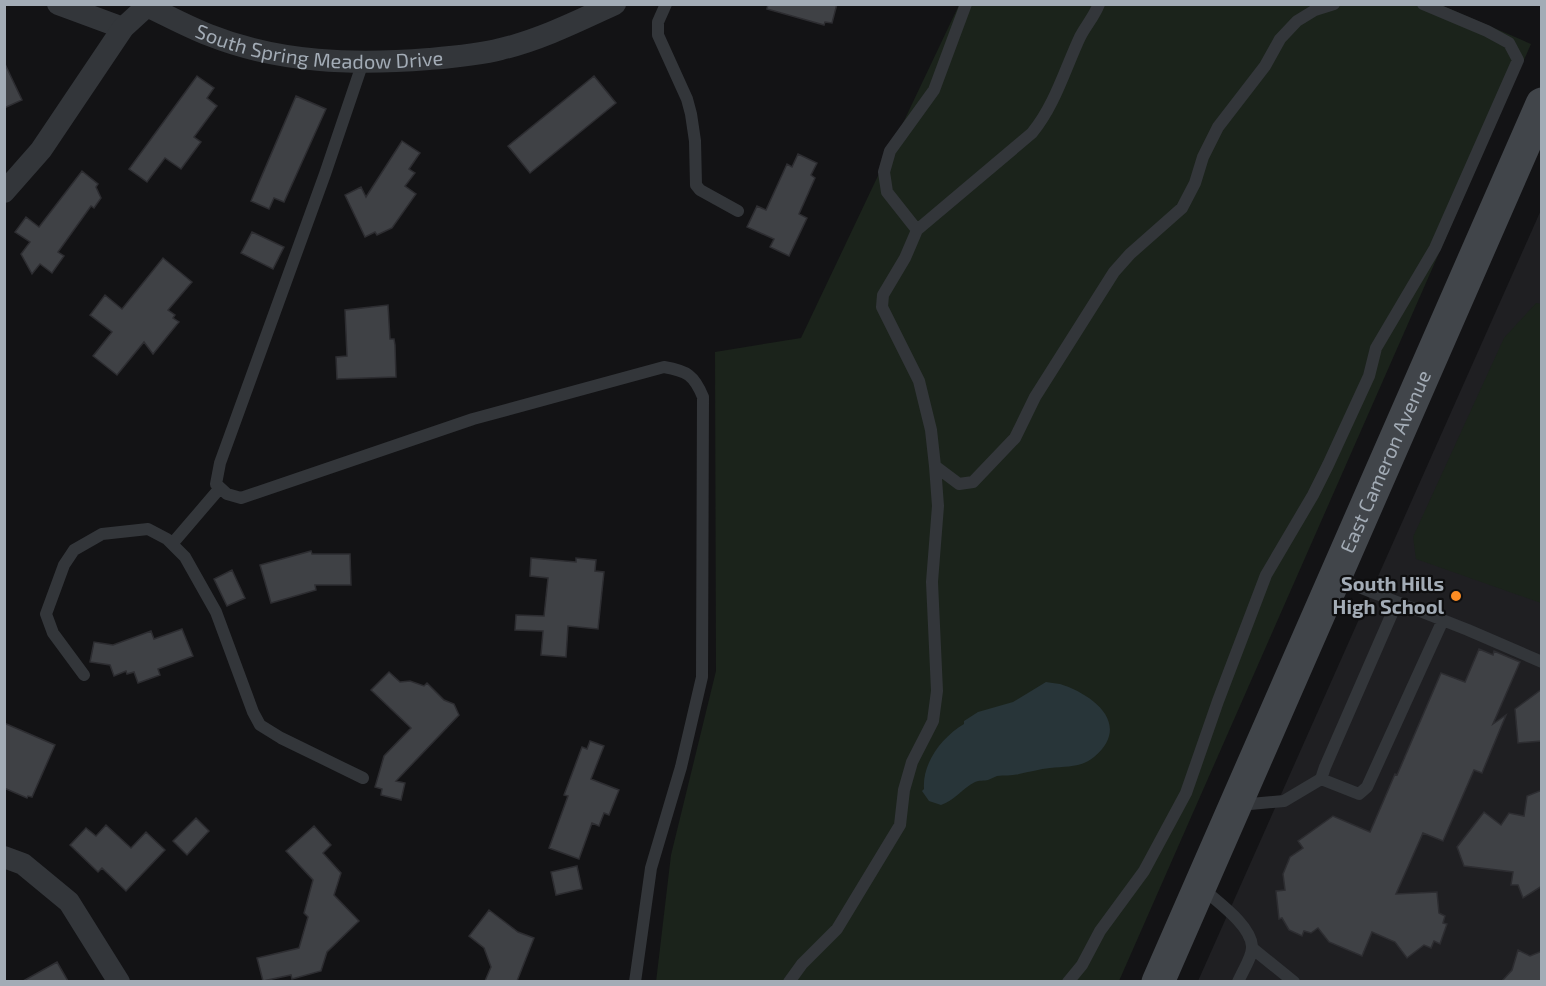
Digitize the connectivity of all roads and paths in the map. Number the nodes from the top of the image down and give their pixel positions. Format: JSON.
{"nodes":[{"id":1,"x":58,"y":4,"type":"edge"},
{"id":2,"x":615,"y":4,"type":"edge"},
{"id":3,"x":666,"y":4,"type":"edge"},
{"id":4,"x":966,"y":4,"type":"edge"},
{"id":5,"x":1099,"y":4,"type":"edge"},
{"id":6,"x":1334,"y":4,"type":"edge"},
{"id":7,"x":1423,"y":4,"type":"edge"},
{"id":8,"x":148,"y":5,"type":"edge"},
{"id":9,"x":123,"y":28,"type":"junction"},
{"id":10,"x":363,"y":62,"type":"junction"},
{"id":11,"x":1542,"y":104,"type":"edge"},
{"id":12,"x":4,"y":192,"type":"edge"},
{"id":13,"x":738,"y":211,"type":"dead end"},
{"id":14,"x":917,"y":230,"type":"junction"},
{"id":15,"x":935,"y":465,"type":"junction"},
{"id":16,"x":220,"y":488,"type":"junction"},
{"id":17,"x":172,"y":544,"type":"junction"},
{"id":18,"x":1335,"y":577,"type":"junction"},
{"id":19,"x":1398,"y":602,"type":"junction"},
{"id":20,"x":1443,"y":620,"type":"junction"},
{"id":21,"x":1542,"y":662,"type":"edge"},
{"id":22,"x":84,"y":675,"type":"dead end"},
{"id":23,"x":363,"y":778,"type":"dead end"},
{"id":24,"x":1322,"y":778,"type":"junction"},
{"id":25,"x":1235,"y":805,"type":"junction"},
{"id":26,"x":4,"y":857,"type":"edge"},
{"id":27,"x":1200,"y":886,"type":"junction"},
{"id":28,"x":1252,"y":948,"type":"junction"},
{"id":29,"x":119,"y":981,"type":"edge"},
{"id":30,"x":634,"y":981,"type":"edge"},
{"id":31,"x":789,"y":981,"type":"edge"},
{"id":32,"x":1068,"y":981,"type":"edge"},
{"id":33,"x":1158,"y":981,"type":"edge"},
{"id":34,"x":1238,"y":981,"type":"edge"},
{"id":35,"x":1294,"y":981,"type":"edge"}],
"edges":[{"from":1,"to":9,"type":"street"},
{"from":2,"to":10,"type":"street","name":"South Spring Meadow Drive"},
{"from":3,"to":13,"type":"lane"},
{"from":4,"to":14,"type":"lane"},
{"from":5,"to":14,"type":"lane"},
{"from":6,"to":15,"type":"lane"},
{"from":7,"to":32,"type":"lane"},
{"from":8,"to":9,"type":"street","name":"South Spring Meadow Drive"},
{"from":8,"to":10,"type":"street","name":"South Spring Meadow Drive"},
{"from":9,"to":12,"type":"street","name":"South Spring Meadow Drive"},
{"from":10,"to":16,"type":"lane"},
{"from":11,"to":18,"type":"main road","name":"East Cameron Avenue"},
{"from":14,"to":15,"type":"lane"},
{"from":15,"to":31,"type":"lane"},
{"from":16,"to":17,"type":"lane"},
{"from":16,"to":30,"type":"lane"},
{"from":17,"to":22,"type":"lane"},
{"from":17,"to":23,"type":"lane"},
{"from":18,"to":19,"type":"lane"},
{"from":18,"to":25,"type":"main road","name":"East Cameron Avenue"},
{"from":19,"to":20,"type":"lane"},
{"from":19,"to":24,"type":"lane"},
{"from":20,"to":21,"type":"lane"},
{"from":20,"to":24,"type":"lane"},
{"from":24,"to":25,"type":"lane"},
{"from":25,"to":27,"type":"main road","name":"East Cameron Avenue"},
{"from":26,"to":29,"type":"street"},
{"from":27,"to":28,"type":"lane"},
{"from":27,"to":33,"type":"main road","name":"East Cameron Avenue"},
{"from":28,"to":34,"type":"lane"},
{"from":28,"to":35,"type":"lane"}]}
